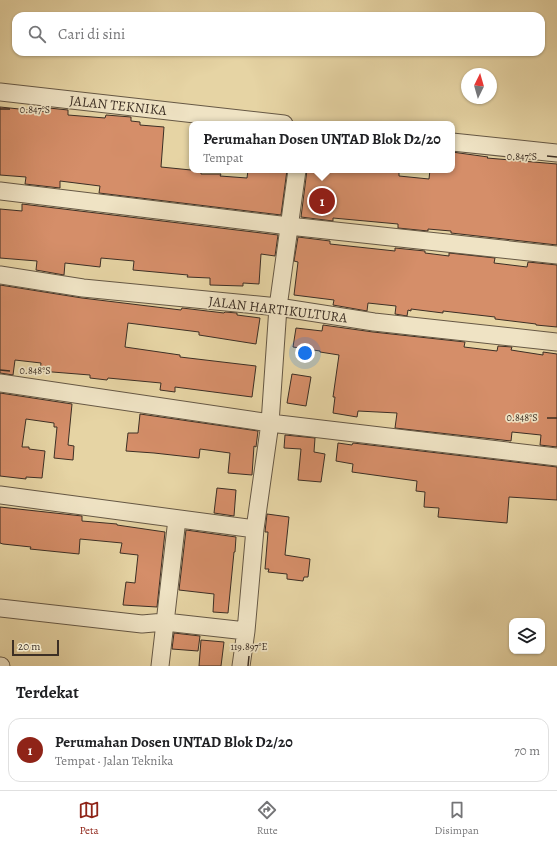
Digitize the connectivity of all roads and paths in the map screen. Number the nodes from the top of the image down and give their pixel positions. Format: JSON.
{"nodes":[{"id":1,"x":0,"y":92,"type":"edge"},
{"id":2,"x":257,"y":121,"type":"edge"},
{"id":3,"x":455,"y":142,"type":"edge"},
{"id":4,"x":557,"y":153,"type":"edge"},
{"id":5,"x":297,"y":173,"type":"edge"},
{"id":6,"x":0,"y":191,"type":"edge"},
{"id":7,"x":289,"y":226,"type":"junction"},
{"id":8,"x":557,"y":255,"type":"edge"},
{"id":9,"x":0,"y":275,"type":"edge"},
{"id":10,"x":278,"y":307,"type":"junction"},
{"id":11,"x":557,"y":342,"type":"edge"},
{"id":12,"x":0,"y":383,"type":"edge"},
{"id":13,"x":270,"y":423,"type":"junction"},
{"id":14,"x":557,"y":457,"type":"edge"},
{"id":15,"x":0,"y":495,"type":"edge"},
{"id":16,"x":177,"y":519,"type":"junction"},
{"id":17,"x":255,"y":528,"type":"junction"},
{"id":18,"x":0,"y":608,"type":"edge"},
{"id":19,"x":165,"y":622,"type":"junction"},
{"id":20,"x":246,"y":631,"type":"junction"},
{"id":21,"x":160,"y":666,"type":"edge"},
{"id":22,"x":241,"y":666,"type":"edge"}],
"edges":[{"from":1,"to":2,"type":"street","name":"JALAN TEKNIKA"},
{"from":3,"to":4,"type":"street"},
{"from":5,"to":7,"type":"street"},
{"from":6,"to":7,"type":"street"},
{"from":7,"to":8,"type":"street"},
{"from":7,"to":10,"type":"street"},
{"from":9,"to":10,"type":"street","name":"JALAN HARTIKULTURA"},
{"from":10,"to":11,"type":"street","name":"JALAN HARTIKULTURA"},
{"from":10,"to":13,"type":"street"},
{"from":12,"to":13,"type":"street"},
{"from":13,"to":14,"type":"street"},
{"from":13,"to":17,"type":"street"},
{"from":15,"to":16,"type":"street"},
{"from":16,"to":17,"type":"street"},
{"from":16,"to":19,"type":"street"},
{"from":17,"to":20,"type":"street"},
{"from":18,"to":19,"type":"street"},
{"from":19,"to":20,"type":"street"},
{"from":19,"to":21,"type":"street"},
{"from":20,"to":22,"type":"street"}]}
